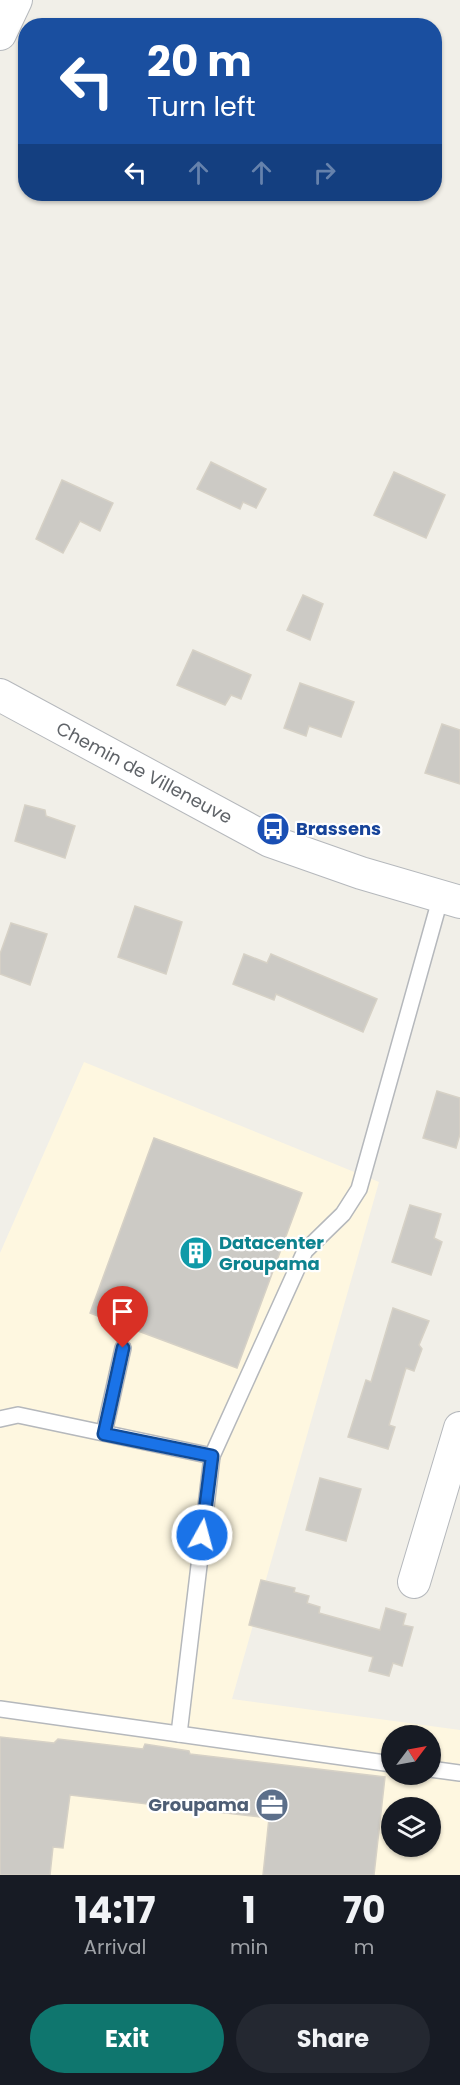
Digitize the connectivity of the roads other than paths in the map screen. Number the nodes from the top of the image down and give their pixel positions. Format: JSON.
{"nodes":[{"id":1,"x":16,"y":0,"type":"edge"},
{"id":2,"x":0,"y":34,"type":"edge"},
{"id":3,"x":0,"y":695,"type":"edge"},
{"id":4,"x":450,"y":899,"type":"edge"},
{"id":5,"x":123,"y":1348,"type":"dead end"},
{"id":6,"x":0,"y":1419,"type":"edge"},
{"id":7,"x":460,"y":1428,"type":"edge"},
{"id":8,"x":104,"y":1434,"type":"junction"},
{"id":9,"x":212,"y":1456,"type":"junction"},
{"id":10,"x":414,"y":1582,"type":"dead end"},
{"id":11,"x":0,"y":1709,"type":"edge"},
{"id":12,"x":179,"y":1734,"type":"junction"},
{"id":13,"x":381,"y":1762,"type":"edge"},
{"id":14,"x":441,"y":1770,"type":"edge"},
{"id":15,"x":460,"y":1773,"type":"edge"}],
"edges":[{"from":1,"to":2,"type":"street"},
{"from":3,"to":4,"type":"street","name":"Chemin de Villeneuve"},
{"from":4,"to":9,"type":"lane"},
{"from":5,"to":8,"type":"lane"},
{"from":6,"to":8,"type":"lane"},
{"from":7,"to":10,"type":"street"},
{"from":8,"to":9,"type":"lane"},
{"from":9,"to":12,"type":"lane"},
{"from":11,"to":12,"type":"lane"},
{"from":12,"to":13,"type":"lane"},
{"from":14,"to":15,"type":"lane"}]}
